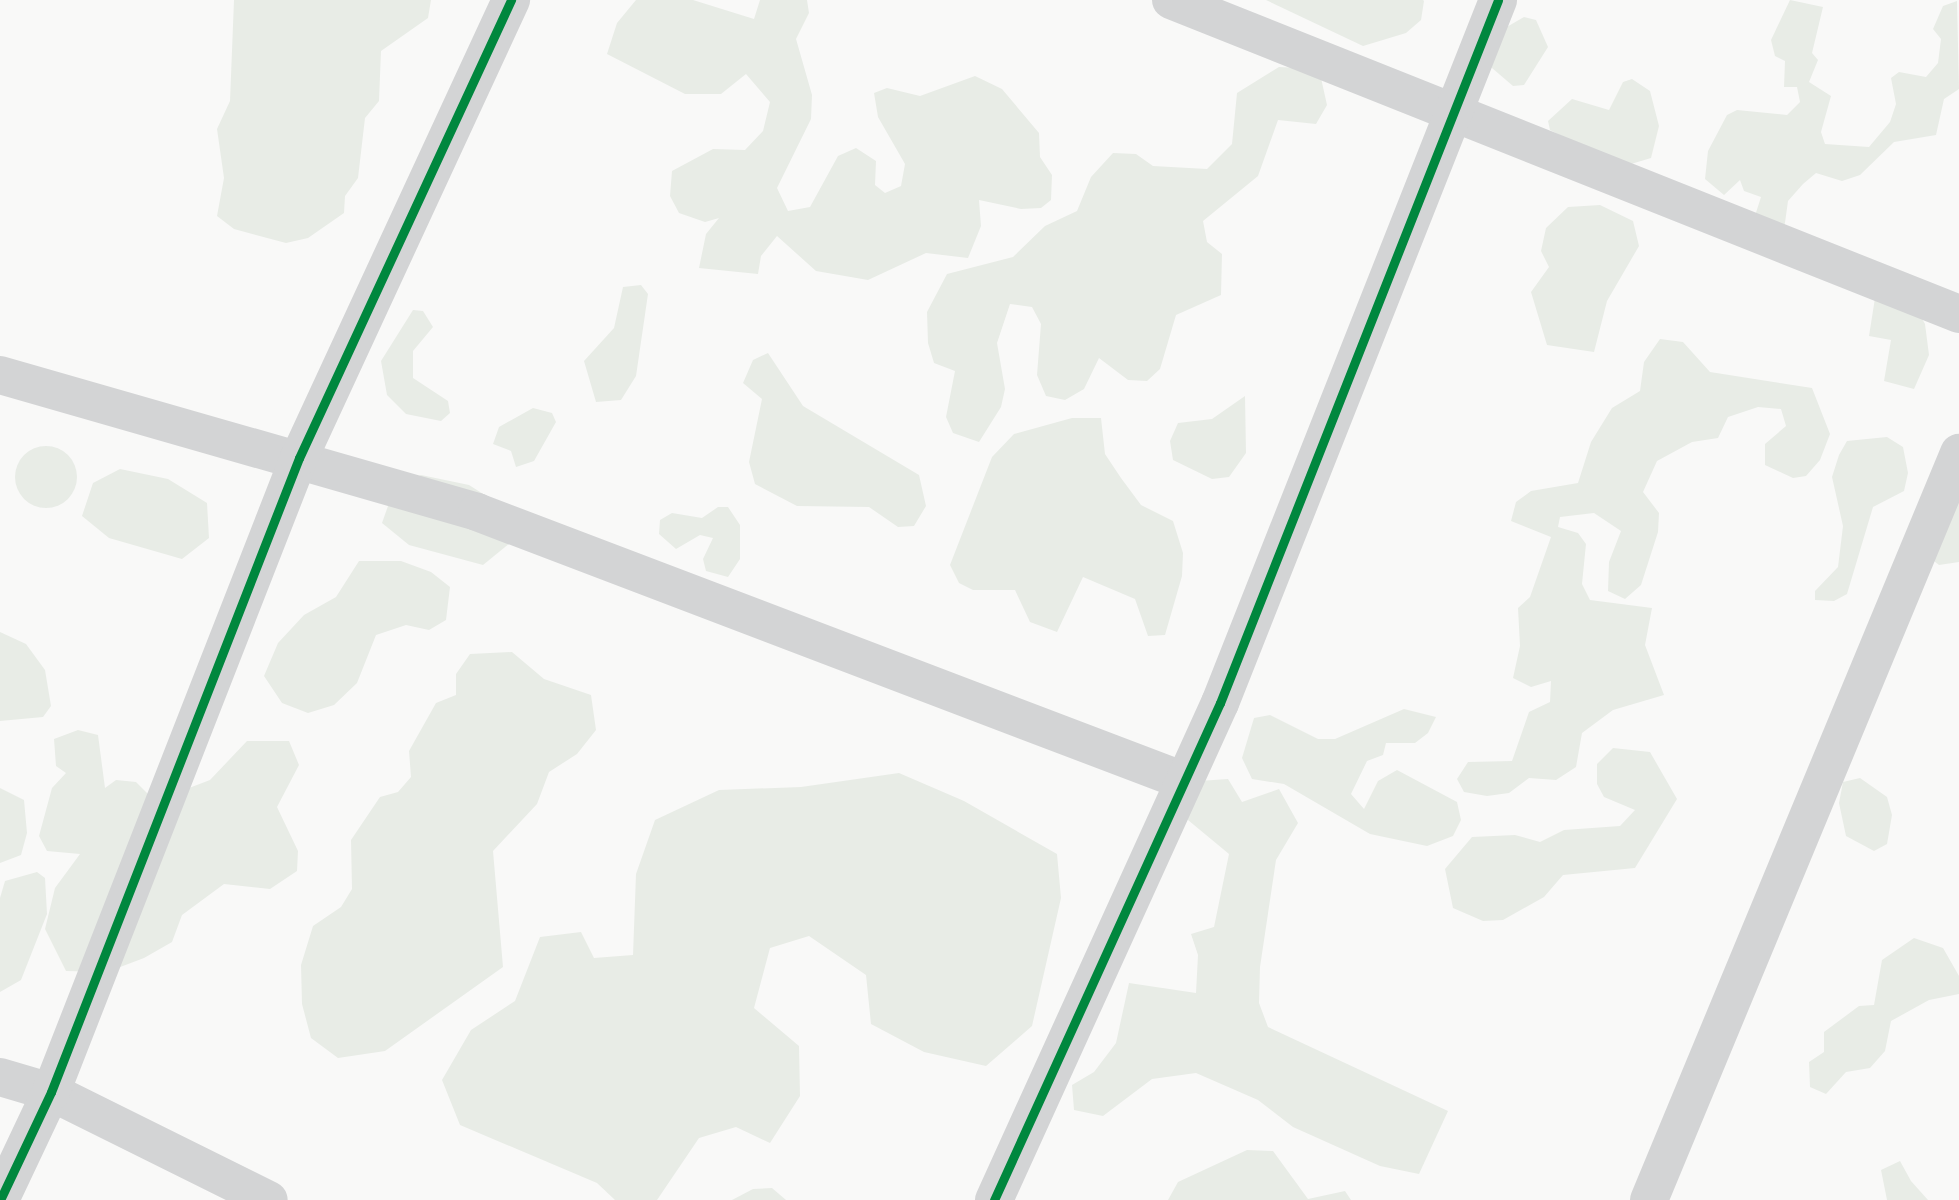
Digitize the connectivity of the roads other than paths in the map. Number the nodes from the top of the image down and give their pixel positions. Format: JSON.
{"nodes":[{"id":1,"x":511,"y":0,"type":"edge"},
{"id":2,"x":1171,"y":0,"type":"edge"},
{"id":3,"x":1498,"y":0,"type":"edge"},
{"id":4,"x":1451,"y":113,"type":"junction"},
{"id":5,"x":1959,"y":314,"type":"edge"},
{"id":6,"x":0,"y":374,"type":"edge"},
{"id":7,"x":1959,"y":453,"type":"edge"},
{"id":8,"x":299,"y":458,"type":"junction"},
{"id":9,"x":1184,"y":780,"type":"junction"},
{"id":10,"x":0,"y":1077,"type":"edge"},
{"id":11,"x":51,"y":1092,"type":"junction"},
{"id":12,"x":0,"y":1200,"type":"edge"},
{"id":13,"x":269,"y":1200,"type":"edge"},
{"id":14,"x":994,"y":1200,"type":"edge"},
{"id":15,"x":1648,"y":1200,"type":"edge"}],
"edges":[{"from":1,"to":8,"type":"street"},
{"from":2,"to":4,"type":"street"},
{"from":3,"to":4,"type":"street"},
{"from":4,"to":5,"type":"street"},
{"from":4,"to":9,"type":"street"},
{"from":6,"to":8,"type":"street"},
{"from":7,"to":15,"type":"street"},
{"from":8,"to":9,"type":"street"},
{"from":8,"to":11,"type":"street"},
{"from":9,"to":14,"type":"street"},
{"from":10,"to":11,"type":"street"},
{"from":11,"to":12,"type":"street"},
{"from":11,"to":13,"type":"street"}]}
